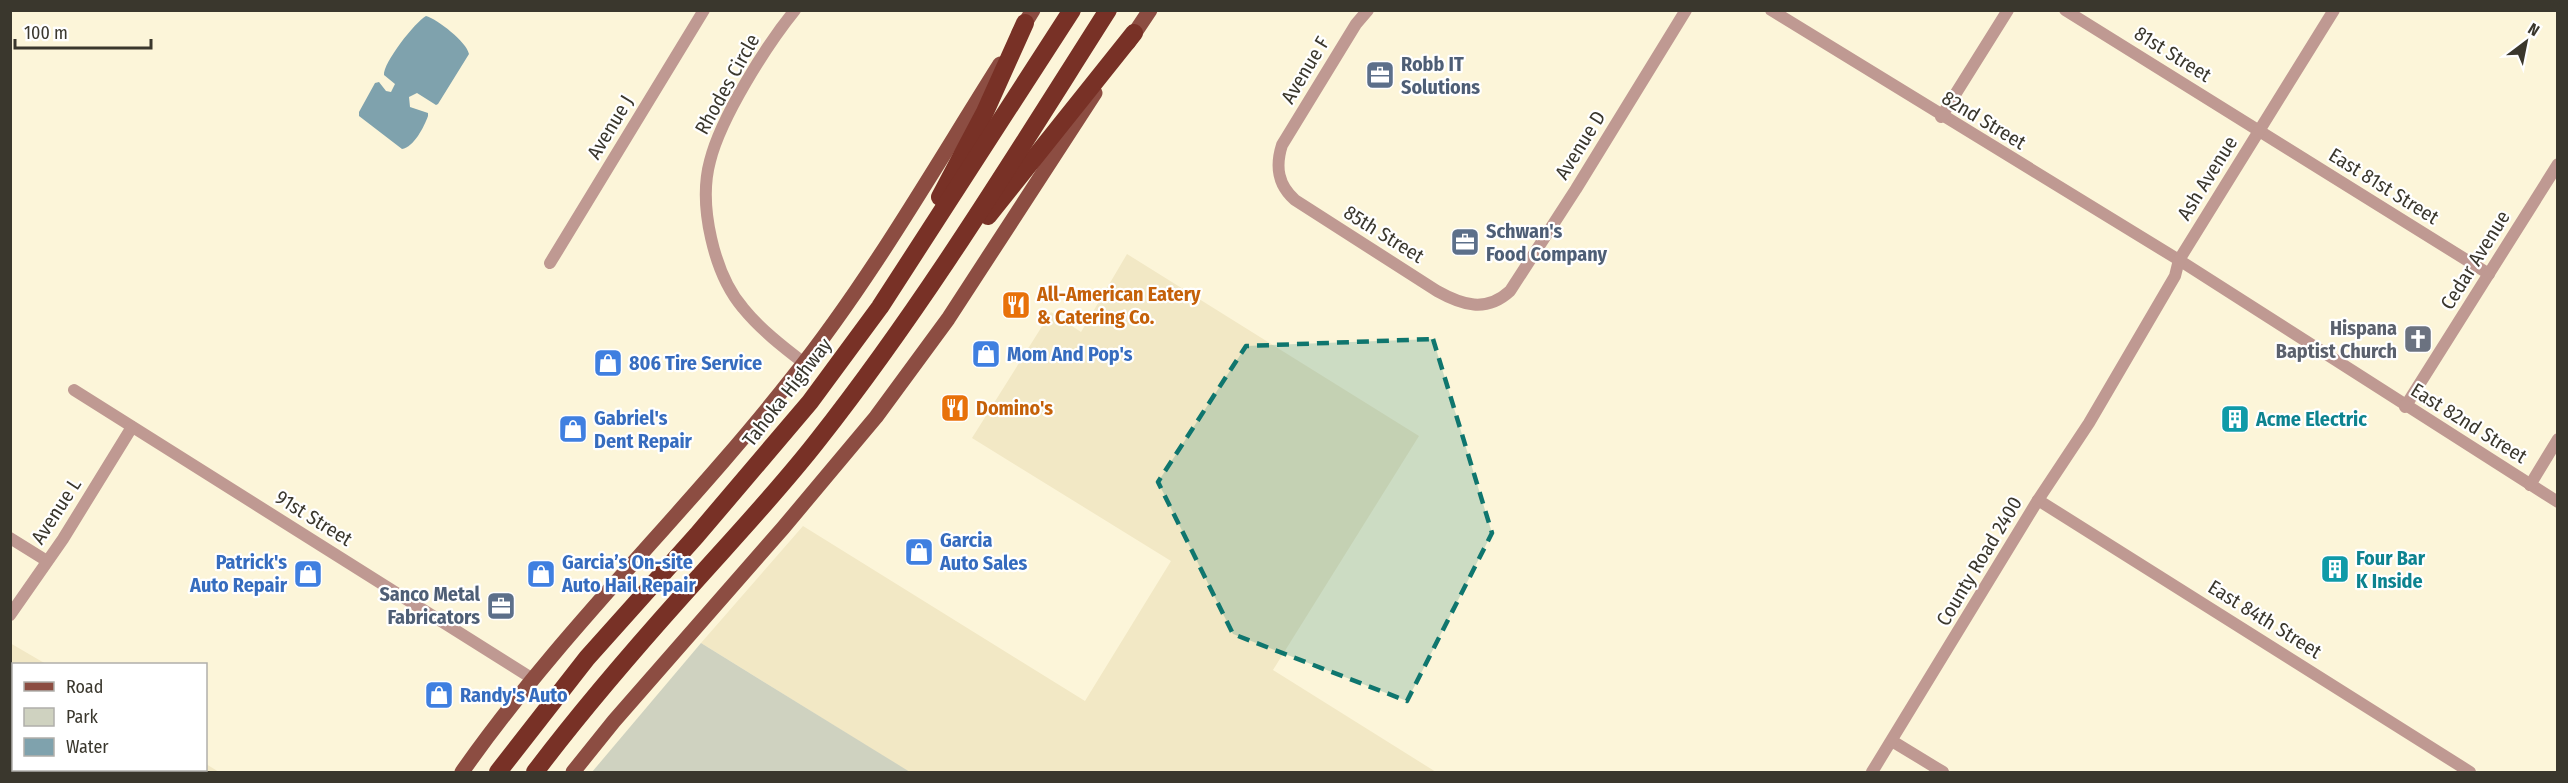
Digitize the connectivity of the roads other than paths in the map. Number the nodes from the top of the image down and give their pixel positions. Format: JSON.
{"nodes":[{"id":1,"x":704,"y":10,"type":"edge"},
{"id":2,"x":795,"y":10,"type":"edge"},
{"id":3,"x":1072,"y":10,"type":"edge"},
{"id":4,"x":1108,"y":10,"type":"edge"},
{"id":5,"x":1150,"y":10,"type":"edge"},
{"id":6,"x":1368,"y":10,"type":"edge"},
{"id":7,"x":1686,"y":10,"type":"edge"},
{"id":8,"x":1771,"y":10,"type":"edge"},
{"id":9,"x":2008,"y":10,"type":"edge"},
{"id":10,"x":2065,"y":10,"type":"edge"},
{"id":11,"x":2334,"y":10,"type":"edge"},
{"id":12,"x":1029,"y":17,"type":"edge"},
{"id":13,"x":1134,"y":33,"type":"junction"},
{"id":14,"x":1941,"y":117,"type":"junction"},
{"id":15,"x":2258,"y":132,"type":"junction"},
{"id":16,"x":1280,"y":153,"type":"joint"},
{"id":17,"x":2558,"y":164,"type":"edge"},
{"id":18,"x":2179,"y":260,"type":"junction"},
{"id":19,"x":550,"y":263,"type":"dead end"},
{"id":20,"x":2489,"y":274,"type":"junction"},
{"id":21,"x":900,"y":276,"type":"junction"},
{"id":22,"x":929,"y":290,"type":"junction"},
{"id":23,"x":1503,"y":297,"type":"joint"},
{"id":24,"x":804,"y":363,"type":"junction"},
{"id":25,"x":2120,"y":369,"type":"joint"},
{"id":26,"x":74,"y":390,"type":"dead end"},
{"id":27,"x":2405,"y":406,"type":"junction"},
{"id":28,"x":132,"y":426,"type":"junction"},
{"id":29,"x":2558,"y":440,"type":"edge"},
{"id":30,"x":2530,"y":485,"type":"junction"},
{"id":31,"x":2038,"y":500,"type":"junction"},
{"id":32,"x":2558,"y":502,"type":"edge"},
{"id":33,"x":10,"y":538,"type":"edge"},
{"id":34,"x":47,"y":561,"type":"junction"},
{"id":35,"x":10,"y":615,"type":"edge"},
{"id":36,"x":533,"y":679,"type":"junction"},
{"id":37,"x":1892,"y":741,"type":"junction"},
{"id":38,"x":462,"y":772,"type":"edge"},
{"id":39,"x":498,"y":772,"type":"edge"},
{"id":40,"x":535,"y":772,"type":"edge"},
{"id":41,"x":573,"y":772,"type":"edge"},
{"id":42,"x":1872,"y":772,"type":"edge"},
{"id":43,"x":1943,"y":772,"type":"edge"},
{"id":44,"x":2470,"y":772,"type":"edge"}],
"edges":[{"from":1,"to":19,"type":"street","name":"Avenue J"},
{"from":2,"to":24,"type":"street","name":"Rhodes Circle"},
{"from":3,"to":21,"type":"highway","name":"Tahoka Highway"},
{"from":4,"to":22,"type":"highway"},
{"from":5,"to":13,"type":"main road"},
{"from":6,"to":16,"type":"street","name":"Avenue F"},
{"from":7,"to":23,"type":"street","name":"Avenue D"},
{"from":8,"to":14,"type":"street","name":"82nd Street"},
{"from":9,"to":14,"type":"street"},
{"from":10,"to":15,"type":"street","name":"81st Street"},
{"from":11,"to":15,"type":"street","name":"Ash Avenue"},
{"from":12,"to":21,"type":"highway"},
{"from":12,"to":24,"type":"main road","name":"Tahoka Highway"},
{"from":13,"to":22,"type":"highway"},
{"from":13,"to":41,"type":"main road"},
{"from":14,"to":18,"type":"street","name":"82nd Street"},
{"from":15,"to":18,"type":"street","name":"Ash Avenue"},
{"from":15,"to":20,"type":"street","name":"East 81st Street"},
{"from":16,"to":23,"type":"street","name":"85th Street"},
{"from":17,"to":20,"type":"street","name":"Cedar Avenue"},
{"from":18,"to":25,"type":"street","name":"Ash Avenue"},
{"from":18,"to":27,"type":"street","name":"East 82nd Street"},
{"from":20,"to":27,"type":"street","name":"Cedar Avenue"},
{"from":21,"to":39,"type":"highway","name":"Tahoka Highway"},
{"from":22,"to":40,"type":"highway"},
{"from":24,"to":36,"type":"main road","name":"Tahoka Highway"},
{"from":25,"to":31,"type":"street","name":"County Road 2400"},
{"from":26,"to":28,"type":"street","name":"91st Street"},
{"from":27,"to":30,"type":"street","name":"East 82nd Street"},
{"from":28,"to":34,"type":"street","name":"Avenue L"},
{"from":28,"to":36,"type":"street","name":"91st Street"},
{"from":29,"to":30,"type":"street"},
{"from":30,"to":32,"type":"street","name":"East 82nd Street"},
{"from":31,"to":37,"type":"street","name":"County Road 2400"},
{"from":31,"to":44,"type":"street","name":"East 84th Street"},
{"from":33,"to":34,"type":"street"},
{"from":34,"to":35,"type":"street","name":"Avenue L"},
{"from":36,"to":38,"type":"main road","name":"Tahoka Highway"},
{"from":37,"to":42,"type":"street","name":"County Road 2400"},
{"from":37,"to":43,"type":"street"}]}
